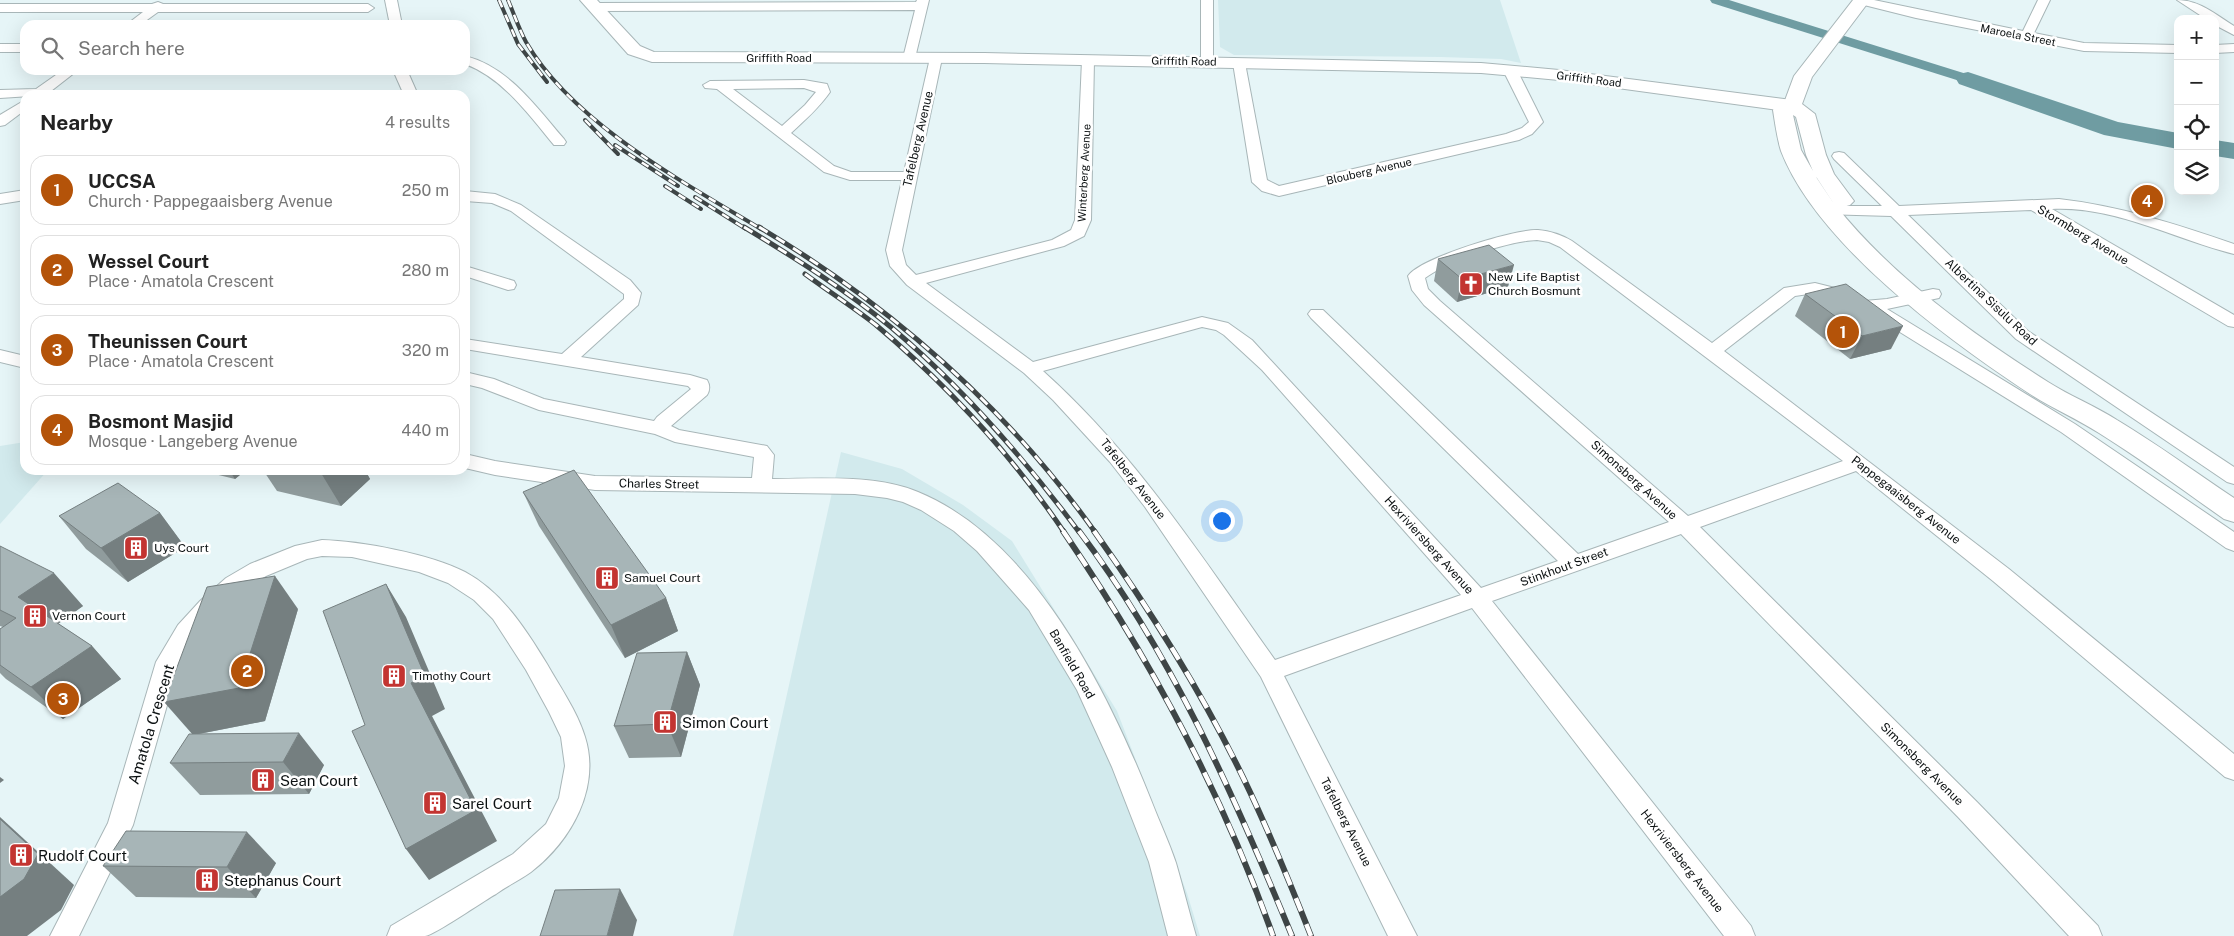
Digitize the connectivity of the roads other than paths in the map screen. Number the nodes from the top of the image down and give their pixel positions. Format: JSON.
{"nodes":[{"id":1,"x":165,"y":0,"type":"edge"},
{"id":2,"x":391,"y":0,"type":"edge"},
{"id":3,"x":1207,"y":0,"type":"edge"},
{"id":4,"x":1861,"y":0,"type":"edge"},
{"id":5,"x":2044,"y":0,"type":"edge"},
{"id":6,"x":2183,"y":0,"type":"edge"},
{"id":7,"x":591,"y":3,"type":"edge"},
{"id":8,"x":922,"y":3,"type":"edge"},
{"id":9,"x":690,"y":4,"type":"edge"},
{"id":10,"x":0,"y":8,"type":"edge"},
{"id":11,"x":154,"y":8,"type":"junction"},
{"id":12,"x":368,"y":8,"type":"dead end"},
{"id":13,"x":2208,"y":15,"type":"edge"},
{"id":14,"x":138,"y":20,"type":"edge"},
{"id":15,"x":395,"y":20,"type":"edge"},
{"id":16,"x":2219,"y":22,"type":"edge"},
{"id":17,"x":2234,"y":31,"type":"edge"},
{"id":18,"x":2026,"y":37,"type":"junction"},
{"id":19,"x":0,"y":48,"type":"edge"},
{"id":20,"x":20,"y":48,"type":"edge"},
{"id":21,"x":2174,"y":48,"type":"edge"},
{"id":22,"x":2219,"y":48,"type":"edge"},
{"id":23,"x":2234,"y":48,"type":"edge"},
{"id":24,"x":909,"y":58,"type":"junction"},
{"id":25,"x":936,"y":58,"type":"junction"},
{"id":26,"x":1088,"y":60,"type":"junction"},
{"id":27,"x":470,"y":61,"type":"edge"},
{"id":28,"x":1207,"y":62,"type":"junction"},
{"id":29,"x":1239,"y":63,"type":"junction"},
{"id":30,"x":1510,"y":70,"type":"junction"},
{"id":31,"x":64,"y":75,"type":"edge"},
{"id":32,"x":402,"y":75,"type":"edge"},
{"id":33,"x":44,"y":90,"type":"edge"},
{"id":34,"x":409,"y":90,"type":"edge"},
{"id":35,"x":0,"y":94,"type":"edge"},
{"id":36,"x":20,"y":94,"type":"edge"},
{"id":37,"x":1792,"y":106,"type":"junction"},
{"id":38,"x":20,"y":108,"type":"edge"},
{"id":39,"x":0,"y":122,"type":"edge"},
{"id":40,"x":782,"y":133,"type":"junction"},
{"id":41,"x":559,"y":142,"type":"dead end"},
{"id":42,"x":1839,"y":156,"type":"dead end"},
{"id":43,"x":909,"y":176,"type":"junction"},
{"id":44,"x":20,"y":196,"type":"edge"},
{"id":45,"x":470,"y":196,"type":"edge"},
{"id":46,"x":0,"y":199,"type":"edge"},
{"id":47,"x":2034,"y":205,"type":"junction"},
{"id":48,"x":1827,"y":211,"type":"junction"},
{"id":49,"x":1850,"y":211,"type":"junction"},
{"id":50,"x":1896,"y":211,"type":"junction"},
{"id":51,"x":2234,"y":249,"type":"edge"},
{"id":52,"x":470,"y":273,"type":"edge"},
{"id":53,"x":913,"y":281,"type":"junction"},
{"id":54,"x":508,"y":286,"type":"dead end"},
{"id":55,"x":1924,"y":296,"type":"junction"},
{"id":56,"x":1870,"y":305,"type":"junction"},
{"id":57,"x":1317,"y":314,"type":"dead end"},
{"id":58,"x":2234,"y":322,"type":"edge"},
{"id":59,"x":470,"y":345,"type":"edge"},
{"id":60,"x":1713,"y":351,"type":"junction"},
{"id":61,"x":0,"y":356,"type":"edge"},
{"id":62,"x":567,"y":360,"type":"junction"},
{"id":63,"x":20,"y":361,"type":"edge"},
{"id":64,"x":1030,"y":369,"type":"junction"},
{"id":65,"x":470,"y":379,"type":"edge"},
{"id":66,"x":660,"y":429,"type":"junction"},
{"id":67,"x":470,"y":462,"type":"edge"},
{"id":68,"x":1859,"y":463,"type":"junction"},
{"id":69,"x":2234,"y":477,"type":"edge"},
{"id":70,"x":761,"y":485,"type":"junction"},
{"id":71,"x":855,"y":487,"type":"joint"},
{"id":72,"x":2234,"y":512,"type":"edge"},
{"id":73,"x":1684,"y":524,"type":"junction"},
{"id":74,"x":2234,"y":543,"type":"edge"},
{"id":75,"x":1574,"y":564,"type":"junction"},
{"id":76,"x":1477,"y":598,"type":"junction"},
{"id":77,"x":1270,"y":671,"type":"junction"},
{"id":78,"x":2234,"y":769,"type":"edge"},
{"id":79,"x":64,"y":936,"type":"edge"},
{"id":80,"x":401,"y":936,"type":"edge"},
{"id":81,"x":1182,"y":936,"type":"edge"},
{"id":82,"x":1403,"y":936,"type":"edge"},
{"id":83,"x":1741,"y":936,"type":"edge"},
{"id":84,"x":2088,"y":936,"type":"edge"}],
"edges":[{"from":1,"to":11,"type":"street"},
{"from":2,"to":15,"type":"street"},
{"from":3,"to":28,"type":"street"},
{"from":4,"to":18,"type":"street","name":"Maroela Street"},
{"from":4,"to":37,"type":"street"},
{"from":5,"to":18,"type":"street"},
{"from":6,"to":13,"type":"street"},
{"from":7,"to":9,"type":"street"},
{"from":7,"to":24,"type":"street","name":"Griffith Road"},
{"from":8,"to":9,"type":"street"},
{"from":8,"to":24,"type":"street"},
{"from":10,"to":11,"type":"street"},
{"from":11,"to":12,"type":"street"},
{"from":11,"to":14,"type":"street"},
{"from":16,"to":17,"type":"street"},
{"from":18,"to":21,"type":"street","name":"Maroela Street"},
{"from":19,"to":20,"type":"street"},
{"from":22,"to":23,"type":"street"},
{"from":24,"to":25,"type":"street","name":"Griffith Road"},
{"from":25,"to":26,"type":"street","name":"Griffith Road"},
{"from":25,"to":43,"type":"street","name":"Tafelberg Avenue"},
{"from":26,"to":28,"type":"street","name":"Griffith Road"},
{"from":26,"to":53,"type":"street","name":"Winterberg Avenue"},
{"from":27,"to":41,"type":"street"},
{"from":28,"to":29,"type":"street","name":"Griffith Road"},
{"from":29,"to":30,"type":"street","name":"Griffith Road"},
{"from":29,"to":30,"type":"street","name":"Blouberg Avenue"},
{"from":30,"to":37,"type":"street","name":"Griffith Road"},
{"from":31,"to":33,"type":"street"},
{"from":32,"to":34,"type":"street"},
{"from":35,"to":36,"type":"street"},
{"from":37,"to":48,"type":"street"},
{"from":37,"to":49,"type":"street"},
{"from":38,"to":39,"type":"street"},
{"from":40,"to":40,"type":"street"},
{"from":40,"to":43,"type":"street"},
{"from":42,"to":50,"type":"street","name":"Albertina Sisulu Road"},
{"from":43,"to":53,"type":"street","name":"Tafelberg Avenue"},
{"from":44,"to":46,"type":"street"},
{"from":45,"to":62,"type":"street"},
{"from":47,"to":50,"type":"street","name":"Stormberg Avenue"},
{"from":47,"to":51,"type":"street"},
{"from":47,"to":58,"type":"street","name":"Stormberg Avenue"},
{"from":48,"to":49,"type":"street","name":"Stormberg Avenue"},
{"from":48,"to":55,"type":"street"},
{"from":49,"to":50,"type":"street","name":"Stormberg Avenue"},
{"from":49,"to":55,"type":"street"},
{"from":50,"to":69,"type":"street","name":"Albertina Sisulu Road"},
{"from":52,"to":54,"type":"street"},
{"from":53,"to":64,"type":"street","name":"Tafelberg Avenue"},
{"from":55,"to":56,"type":"street"},
{"from":55,"to":72,"type":"street"},
{"from":56,"to":60,"type":"street"},
{"from":56,"to":74,"type":"street"},
{"from":57,"to":75,"type":"street"},
{"from":59,"to":62,"type":"street"},
{"from":60,"to":68,"type":"street","name":"Pappegaaisberg Avenue"},
{"from":60,"to":73,"type":"street","name":"Simonsberg Avenue"},
{"from":61,"to":63,"type":"street"},
{"from":62,"to":66,"type":"street"},
{"from":64,"to":76,"type":"street","name":"Hexriviersberg Avenue"},
{"from":64,"to":77,"type":"street","name":"Tafelberg Avenue"},
{"from":65,"to":66,"type":"street"},
{"from":66,"to":70,"type":"street"},
{"from":67,"to":70,"type":"street","name":"Charles Street"},
{"from":68,"to":73,"type":"street","name":"Stinkhout Street"},
{"from":68,"to":78,"type":"street","name":"Pappegaaisberg Avenue"},
{"from":70,"to":71,"type":"street","name":"Charles Street"},
{"from":71,"to":81,"type":"street","name":"Banfield Road"},
{"from":73,"to":75,"type":"street","name":"Stinkhout Street"},
{"from":73,"to":84,"type":"street","name":"Simonsberg Avenue"},
{"from":75,"to":76,"type":"street","name":"Stinkhout Street"},
{"from":76,"to":77,"type":"street","name":"Stinkhout Street"},
{"from":76,"to":83,"type":"street","name":"Hexriviersberg Avenue"},
{"from":77,"to":82,"type":"street","name":"Tafelberg Avenue"},
{"from":79,"to":80,"type":"street","name":"Amatola Crescent"}]}
